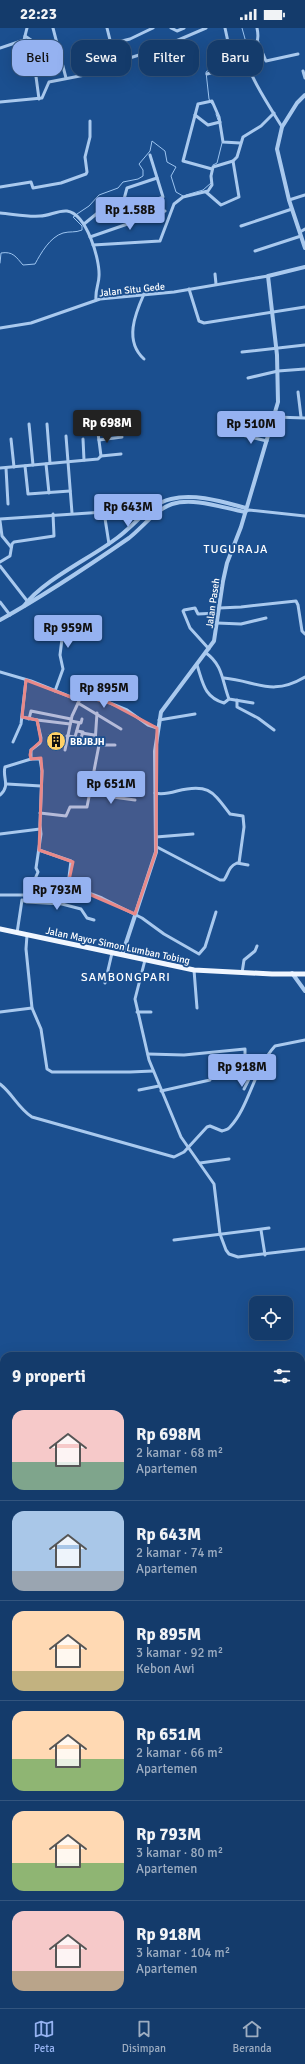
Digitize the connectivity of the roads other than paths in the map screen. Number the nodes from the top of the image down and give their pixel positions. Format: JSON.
{"nodes":[{"id":1,"x":27,"y":28,"type":"edge"},
{"id":2,"x":53,"y":28,"type":"edge"},
{"id":3,"x":107,"y":28,"type":"edge"},
{"id":4,"x":153,"y":28,"type":"edge"},
{"id":5,"x":171,"y":28,"type":"edge"},
{"id":6,"x":184,"y":28,"type":"edge"},
{"id":7,"x":206,"y":28,"type":"edge"},
{"id":8,"x":225,"y":28,"type":"edge"},
{"id":9,"x":257,"y":28,"type":"edge"},
{"id":10,"x":25,"y":36,"type":"junction"},
{"id":11,"x":31,"y":40,"type":"edge"},
{"id":12,"x":56,"y":40,"type":"edge"},
{"id":13,"x":110,"y":40,"type":"edge"},
{"id":14,"x":126,"y":40,"type":"edge"},
{"id":15,"x":228,"y":40,"type":"edge"},
{"id":16,"x":259,"y":40,"type":"edge"},
{"id":17,"x":0,"y":48,"type":"edge"},
{"id":18,"x":263,"y":54,"type":"edge"},
{"id":19,"x":298,"y":54,"type":"dead end"},
{"id":20,"x":131,"y":57,"type":"edge"},
{"id":21,"x":63,"y":65,"type":"edge"},
{"id":22,"x":303,"y":71,"type":"dead end"},
{"id":23,"x":36,"y":76,"type":"edge"},
{"id":24,"x":78,"y":76,"type":"edge"},
{"id":25,"x":253,"y":76,"type":"edge"},
{"id":26,"x":66,"y":78,"type":"junction"},
{"id":27,"x":305,"y":78,"type":"edge"},
{"id":28,"x":305,"y":95,"type":"edge"},
{"id":29,"x":39,"y":99,"type":"junction"},
{"id":30,"x":0,"y":102,"type":"edge"},
{"id":31,"x":274,"y":114,"type":"junction"},
{"id":32,"x":194,"y":115,"type":"junction"},
{"id":33,"x":90,"y":121,"type":"dead end"},
{"id":34,"x":219,"y":122,"type":"junction"},
{"id":35,"x":282,"y":127,"type":"junction"},
{"id":36,"x":240,"y":143,"type":"junction"},
{"id":37,"x":150,"y":155,"type":"dead end"},
{"id":38,"x":233,"y":161,"type":"junction"},
{"id":39,"x":211,"y":169,"type":"junction"},
{"id":40,"x":157,"y":178,"type":"junction"},
{"id":41,"x":0,"y":187,"type":"edge"},
{"id":42,"x":206,"y":192,"type":"junction"},
{"id":43,"x":305,"y":195,"type":"edge"},
{"id":44,"x":289,"y":200,"type":"junction"},
{"id":45,"x":123,"y":203,"type":"junction"},
{"id":46,"x":292,"y":209,"type":"junction"},
{"id":47,"x":165,"y":211,"type":"dead end"},
{"id":48,"x":0,"y":213,"type":"edge"},
{"id":49,"x":84,"y":224,"type":"junction"},
{"id":50,"x":241,"y":226,"type":"dead end"},
{"id":51,"x":305,"y":229,"type":"edge"},
{"id":52,"x":300,"y":234,"type":"junction"},
{"id":53,"x":90,"y":237,"type":"junction"},
{"id":54,"x":93,"y":246,"type":"junction"},
{"id":55,"x":305,"y":248,"type":"edge"},
{"id":56,"x":255,"y":250,"type":"dead end"},
{"id":57,"x":305,"y":267,"type":"edge"},
{"id":58,"x":215,"y":274,"type":"dead end"},
{"id":59,"x":268,"y":276,"type":"junction"},
{"id":60,"x":216,"y":284,"type":"junction"},
{"id":61,"x":189,"y":289,"type":"junction"},
{"id":62,"x":144,"y":294,"type":"junction"},
{"id":63,"x":96,"y":300,"type":"junction"},
{"id":64,"x":305,"y":307,"type":"edge"},
{"id":65,"x":272,"y":311,"type":"junction"},
{"id":66,"x":0,"y":328,"type":"edge"},
{"id":67,"x":305,"y":345,"type":"edge"},
{"id":68,"x":276,"y":349,"type":"junction"},
{"id":69,"x":242,"y":352,"type":"dead end"},
{"id":70,"x":144,"y":358,"type":"dead end"},
{"id":71,"x":305,"y":369,"type":"edge"},
{"id":72,"x":278,"y":371,"type":"junction"},
{"id":73,"x":248,"y":378,"type":"dead end"},
{"id":74,"x":298,"y":392,"type":"dead end"},
{"id":75,"x":274,"y":417,"type":"junction"},
{"id":76,"x":303,"y":417,"type":"edge"},
{"id":77,"x":30,"y":424,"type":"dead end"},
{"id":78,"x":47,"y":424,"type":"dead end"},
{"id":79,"x":98,"y":433,"type":"dead end"},
{"id":80,"x":238,"y":434,"type":"dead end"},
{"id":81,"x":66,"y":436,"type":"dead end"},
{"id":82,"x":122,"y":437,"type":"dead end"},
{"id":83,"x":83,"y":439,"type":"dead end"},
{"id":84,"x":11,"y":440,"type":"dead end"},
{"id":85,"x":99,"y":440,"type":"junction"},
{"id":86,"x":267,"y":441,"type":"junction"},
{"id":87,"x":121,"y":454,"type":"dead end"},
{"id":88,"x":101,"y":456,"type":"junction"},
{"id":89,"x":84,"y":460,"type":"junction"},
{"id":90,"x":68,"y":461,"type":"junction"},
{"id":91,"x":50,"y":463,"type":"junction"},
{"id":92,"x":46,"y":464,"type":"junction"},
{"id":93,"x":33,"y":465,"type":"junction"},
{"id":94,"x":25,"y":466,"type":"junction"},
{"id":95,"x":14,"y":467,"type":"junction"},
{"id":96,"x":0,"y":468,"type":"edge"},
{"id":97,"x":6,"y":468,"type":"junction"},
{"id":98,"x":70,"y":491,"type":"junction"},
{"id":99,"x":49,"y":493,"type":"junction"},
{"id":100,"x":8,"y":504,"type":"dead end"},
{"id":101,"x":246,"y":510,"type":"junction"},
{"id":102,"x":72,"y":513,"type":"junction"},
{"id":103,"x":54,"y":514,"type":"junction"},
{"id":104,"x":305,"y":516,"type":"edge"},
{"id":105,"x":0,"y":520,"type":"edge"},
{"id":106,"x":117,"y":538,"type":"junction"},
{"id":107,"x":121,"y":543,"type":"junction"},
{"id":108,"x":109,"y":544,"type":"junction"},
{"id":109,"x":11,"y":547,"type":"junction"},
{"id":110,"x":0,"y":562,"type":"edge"},
{"id":111,"x":0,"y":566,"type":"edge"},
{"id":112,"x":0,"y":602,"type":"edge"},
{"id":113,"x":28,"y":603,"type":"junction"},
{"id":114,"x":219,"y":608,"type":"junction"},
{"id":115,"x":218,"y":613,"type":"junction"},
{"id":116,"x":10,"y":615,"type":"junction"},
{"id":117,"x":266,"y":618,"type":"dead end"},
{"id":118,"x":0,"y":620,"type":"edge"},
{"id":119,"x":217,"y":623,"type":"junction"},
{"id":120,"x":78,"y":630,"type":"dead end"},
{"id":121,"x":305,"y":634,"type":"edge"},
{"id":122,"x":209,"y":649,"type":"junction"},
{"id":123,"x":206,"y":653,"type":"junction"},
{"id":124,"x":197,"y":665,"type":"junction"},
{"id":125,"x":0,"y":672,"type":"edge"},
{"id":126,"x":224,"y":678,"type":"junction"},
{"id":127,"x":305,"y":678,"type":"edge"},
{"id":128,"x":26,"y":680,"type":"junction"},
{"id":129,"x":55,"y":691,"type":"junction"},
{"id":130,"x":80,"y":699,"type":"junction"},
{"id":131,"x":229,"y":699,"type":"junction"},
{"id":132,"x":237,"y":700,"type":"junction"},
{"id":133,"x":78,"y":703,"type":"junction"},
{"id":134,"x":253,"y":704,"type":"dead end"},
{"id":135,"x":97,"y":713,"type":"junction"},
{"id":136,"x":195,"y":714,"type":"dead end"},
{"id":137,"x":22,"y":717,"type":"junction"},
{"id":138,"x":29,"y":718,"type":"junction"},
{"id":139,"x":82,"y":719,"type":"dead end"},
{"id":140,"x":36,"y":720,"type":"junction"},
{"id":141,"x":159,"y":720,"type":"junction"},
{"id":142,"x":71,"y":722,"type":"junction"},
{"id":143,"x":79,"y":723,"type":"junction"},
{"id":144,"x":157,"y":728,"type":"junction"},
{"id":145,"x":122,"y":729,"type":"dead end"},
{"id":146,"x":274,"y":730,"type":"dead end"},
{"id":147,"x":77,"y":731,"type":"junction"},
{"id":148,"x":82,"y":733,"type":"junction"},
{"id":149,"x":94,"y":735,"type":"junction"},
{"id":150,"x":67,"y":736,"type":"junction"},
{"id":151,"x":75,"y":737,"type":"junction"},
{"id":152,"x":81,"y":738,"type":"junction"},
{"id":153,"x":13,"y":742,"type":"dead end"},
{"id":154,"x":95,"y":744,"type":"junction"},
{"id":155,"x":99,"y":745,"type":"junction"},
{"id":156,"x":115,"y":746,"type":"dead end"},
{"id":157,"x":64,"y":750,"type":"dead end"},
{"id":158,"x":31,"y":759,"type":"junction"},
{"id":159,"x":7,"y":784,"type":"junction"},
{"id":160,"x":41,"y":786,"type":"junction"},
{"id":161,"x":90,"y":790,"type":"junction"},
{"id":162,"x":155,"y":793,"type":"junction"},
{"id":163,"x":0,"y":796,"type":"edge"},
{"id":164,"x":135,"y":800,"type":"dead end"},
{"id":165,"x":40,"y":813,"type":"junction"},
{"id":166,"x":40,"y":829,"type":"junction"},
{"id":167,"x":0,"y":834,"type":"edge"},
{"id":168,"x":193,"y":834,"type":"dead end"},
{"id":169,"x":156,"y":837,"type":"junction"},
{"id":170,"x":157,"y":847,"type":"junction"},
{"id":171,"x":39,"y":850,"type":"junction"},
{"id":172,"x":239,"y":863,"type":"junction"},
{"id":173,"x":248,"y":865,"type":"dead end"},
{"id":174,"x":35,"y":880,"type":"dead end"},
{"id":175,"x":0,"y":895,"type":"edge"},
{"id":176,"x":26,"y":901,"type":"junction"},
{"id":177,"x":216,"y":912,"type":"dead end"},
{"id":178,"x":135,"y":914,"type":"junction"},
{"id":179,"x":94,"y":920,"type":"dead end"},
{"id":180,"x":0,"y":929,"type":"edge"},
{"id":181,"x":17,"y":933,"type":"junction"},
{"id":182,"x":27,"y":936,"type":"junction"},
{"id":183,"x":257,"y":946,"type":"dead end"},
{"id":184,"x":112,"y":953,"type":"junction"},
{"id":185,"x":122,"y":955,"type":"junction"},
{"id":186,"x":144,"y":960,"type":"junction"},
{"id":187,"x":194,"y":970,"type":"junction"},
{"id":188,"x":242,"y":973,"type":"junction"},
{"id":189,"x":292,"y":973,"type":"junction"},
{"id":190,"x":305,"y":974,"type":"edge"},
{"id":191,"x":105,"y":983,"type":"dead end"},
{"id":192,"x":305,"y":991,"type":"edge"},
{"id":193,"x":32,"y":1008,"type":"junction"},
{"id":194,"x":197,"y":1008,"type":"dead end"},
{"id":195,"x":0,"y":1012,"type":"edge"},
{"id":196,"x":137,"y":1012,"type":"junction"},
{"id":197,"x":151,"y":1012,"type":"dead end"},
{"id":198,"x":305,"y":1040,"type":"edge"},
{"id":199,"x":148,"y":1054,"type":"junction"},
{"id":200,"x":153,"y":1071,"type":"junction"},
{"id":201,"x":219,"y":1072,"type":"dead end"},
{"id":202,"x":0,"y":1084,"type":"edge"},
{"id":203,"x":248,"y":1085,"type":"junction"},
{"id":204,"x":159,"y":1086,"type":"junction"},
{"id":205,"x":244,"y":1089,"type":"dead end"},
{"id":206,"x":139,"y":1090,"type":"dead end"},
{"id":207,"x":161,"y":1092,"type":"junction"},
{"id":208,"x":188,"y":1146,"type":"junction"},
{"id":209,"x":229,"y":1159,"type":"dead end"},
{"id":210,"x":200,"y":1163,"type":"junction"},
{"id":211,"x":269,"y":1228,"type":"dead end"},
{"id":212,"x":261,"y":1230,"type":"junction"},
{"id":213,"x":220,"y":1234,"type":"junction"},
{"id":214,"x":174,"y":1240,"type":"dead end"},
{"id":215,"x":305,"y":1249,"type":"edge"},
{"id":216,"x":265,"y":1255,"type":"junction"}],
"edges":[{"from":1,"to":10,"type":"street"},
{"from":2,"to":12,"type":"street"},
{"from":3,"to":13,"type":"street"},
{"from":4,"to":14,"type":"street"},
{"from":5,"to":6,"type":"street"},
{"from":7,"to":20,"type":"street"},
{"from":8,"to":15,"type":"street"},
{"from":9,"to":16,"type":"street"},
{"from":10,"to":11,"type":"street"},
{"from":10,"to":17,"type":"street"},
{"from":18,"to":19,"type":"street"},
{"from":21,"to":26,"type":"street"},
{"from":22,"to":27,"type":"street"},
{"from":23,"to":29,"type":"street"},
{"from":24,"to":26,"type":"street"},
{"from":25,"to":31,"type":"street"},
{"from":26,"to":29,"type":"street"},
{"from":28,"to":35,"type":"street"},
{"from":29,"to":30,"type":"street"},
{"from":31,"to":35,"type":"street"},
{"from":31,"to":36,"type":"street"},
{"from":32,"to":34,"type":"street"},
{"from":32,"to":34,"type":"street"},
{"from":32,"to":39,"type":"street"},
{"from":33,"to":41,"type":"street"},
{"from":34,"to":36,"type":"street"},
{"from":35,"to":44,"type":"street"},
{"from":36,"to":38,"type":"street"},
{"from":37,"to":40,"type":"street"},
{"from":38,"to":39,"type":"street"},
{"from":38,"to":42,"type":"street"},
{"from":39,"to":42,"type":"street"},
{"from":40,"to":45,"type":"street"},
{"from":40,"to":45,"type":"street"},
{"from":42,"to":54,"type":"street"},
{"from":43,"to":44,"type":"street"},
{"from":44,"to":46,"type":"street"},
{"from":45,"to":49,"type":"street"},
{"from":46,"to":50,"type":"street"},
{"from":46,"to":52,"type":"street"},
{"from":47,"to":53,"type":"street"},
{"from":48,"to":49,"type":"street"},
{"from":49,"to":53,"type":"street"},
{"from":51,"to":52,"type":"street"},
{"from":52,"to":55,"type":"street"},
{"from":52,"to":56,"type":"street"},
{"from":53,"to":54,"type":"street"},
{"from":54,"to":63,"type":"street"},
{"from":57,"to":59,"type":"street"},
{"from":58,"to":60,"type":"street"},
{"from":59,"to":60,"type":"street","name":"Jalan Situ Gede"},
{"from":59,"to":65,"type":"street","name":"Jalan Paseh"},
{"from":60,"to":61,"type":"street","name":"Jalan Situ Gede"},
{"from":61,"to":62,"type":"street","name":"Jalan Situ Gede"},
{"from":61,"to":65,"type":"street"},
{"from":62,"to":63,"type":"street","name":"Jalan Situ Gede"},
{"from":62,"to":70,"type":"street"},
{"from":63,"to":66,"type":"street","name":"Jalan Situ Gede"},
{"from":64,"to":65,"type":"street"},
{"from":65,"to":68,"type":"street","name":"Jalan Paseh"},
{"from":67,"to":68,"type":"street"},
{"from":68,"to":69,"type":"street"},
{"from":68,"to":72,"type":"street","name":"Jalan Paseh"},
{"from":71,"to":72,"type":"street"},
{"from":72,"to":73,"type":"street"},
{"from":72,"to":75,"type":"street","name":"Jalan Paseh"},
{"from":74,"to":76,"type":"street"},
{"from":75,"to":76,"type":"street"},
{"from":75,"to":86,"type":"street","name":"Jalan Paseh"},
{"from":77,"to":93,"type":"street"},
{"from":78,"to":91,"type":"street"},
{"from":79,"to":85,"type":"street"},
{"from":80,"to":86,"type":"street"},
{"from":81,"to":90,"type":"street"},
{"from":82,"to":85,"type":"street"},
{"from":83,"to":89,"type":"street"},
{"from":84,"to":95,"type":"street"},
{"from":85,"to":88,"type":"street"},
{"from":86,"to":101,"type":"street","name":"Jalan Paseh"},
{"from":87,"to":88,"type":"street"},
{"from":88,"to":89,"type":"street"},
{"from":89,"to":90,"type":"street"},
{"from":90,"to":91,"type":"street"},
{"from":90,"to":98,"type":"street"},
{"from":91,"to":92,"type":"street"},
{"from":92,"to":93,"type":"street"},
{"from":92,"to":99,"type":"street"},
{"from":93,"to":94,"type":"street"},
{"from":94,"to":95,"type":"street"},
{"from":94,"to":99,"type":"street"},
{"from":95,"to":97,"type":"street"},
{"from":96,"to":97,"type":"street"},
{"from":97,"to":100,"type":"street"},
{"from":98,"to":99,"type":"street"},
{"from":98,"to":102,"type":"street"},
{"from":101,"to":104,"type":"street"},
{"from":101,"to":106,"type":"street"},
{"from":101,"to":107,"type":"street"},
{"from":101,"to":114,"type":"street","name":"Jalan Paseh"},
{"from":102,"to":103,"type":"street"},
{"from":102,"to":108,"type":"street"},
{"from":103,"to":105,"type":"street"},
{"from":103,"to":109,"type":"street"},
{"from":105,"to":109,"type":"street"},
{"from":106,"to":107,"type":"street"},
{"from":106,"to":108,"type":"street"},
{"from":107,"to":113,"type":"street"},
{"from":108,"to":113,"type":"street"},
{"from":109,"to":110,"type":"street"},
{"from":111,"to":113,"type":"street"},
{"from":112,"to":116,"type":"street"},
{"from":113,"to":116,"type":"street"},
{"from":114,"to":115,"type":"street","name":"Jalan Paseh"},
{"from":114,"to":121,"type":"street"},
{"from":115,"to":119,"type":"street","name":"Jalan Paseh"},
{"from":115,"to":122,"type":"street"},
{"from":116,"to":118,"type":"street"},
{"from":117,"to":119,"type":"street"},
{"from":119,"to":122,"type":"street","name":"Jalan Paseh"},
{"from":120,"to":129,"type":"street"},
{"from":122,"to":123,"type":"street","name":"Jalan Paseh"},
{"from":123,"to":124,"type":"street","name":"Jalan Paseh"},
{"from":123,"to":126,"type":"street"},
{"from":124,"to":131,"type":"street"},
{"from":124,"to":141,"type":"street","name":"Jalan Paseh"},
{"from":125,"to":128,"type":"street"},
{"from":126,"to":127,"type":"street"},
{"from":126,"to":131,"type":"street"},
{"from":128,"to":129,"type":"street"},
{"from":128,"to":137,"type":"street"},
{"from":129,"to":130,"type":"street"},
{"from":130,"to":133,"type":"street"},
{"from":130,"to":144,"type":"street"},
{"from":131,"to":132,"type":"street"},
{"from":132,"to":134,"type":"street"},
{"from":132,"to":146,"type":"street"},
{"from":133,"to":135,"type":"street"},
{"from":133,"to":142,"type":"street"},
{"from":135,"to":145,"type":"street"},
{"from":135,"to":149,"type":"street"},
{"from":136,"to":141,"type":"street"},
{"from":137,"to":138,"type":"street"},
{"from":137,"to":153,"type":"street"},
{"from":138,"to":140,"type":"street"},
{"from":138,"to":142,"type":"street"},
{"from":139,"to":143,"type":"street"},
{"from":140,"to":142,"type":"street"},
{"from":140,"to":158,"type":"street"},
{"from":141,"to":144,"type":"street","name":"Jalan Paseh"},
{"from":142,"to":143,"type":"street"},
{"from":142,"to":150,"type":"street"},
{"from":143,"to":147,"type":"street"},
{"from":144,"to":162,"type":"street","name":"Jalan Paseh"},
{"from":147,"to":148,"type":"street"},
{"from":147,"to":151,"type":"street"},
{"from":148,"to":149,"type":"street"},
{"from":148,"to":152,"type":"street"},
{"from":149,"to":154,"type":"street"},
{"from":150,"to":151,"type":"street"},
{"from":150,"to":157,"type":"street"},
{"from":151,"to":152,"type":"street"},
{"from":152,"to":154,"type":"street"},
{"from":154,"to":155,"type":"street"},
{"from":155,"to":156,"type":"street"},
{"from":155,"to":161,"type":"street"},
{"from":158,"to":159,"type":"street"},
{"from":158,"to":160,"type":"street"},
{"from":159,"to":160,"type":"street"},
{"from":159,"to":163,"type":"street"},
{"from":160,"to":165,"type":"street"},
{"from":161,"to":164,"type":"street"},
{"from":161,"to":165,"type":"street"},
{"from":162,"to":169,"type":"street","name":"Jalan Paseh"},
{"from":162,"to":172,"type":"street"},
{"from":165,"to":166,"type":"street"},
{"from":166,"to":167,"type":"street"},
{"from":166,"to":171,"type":"street"},
{"from":168,"to":169,"type":"street"},
{"from":169,"to":170,"type":"street","name":"Jalan Paseh"},
{"from":170,"to":172,"type":"street"},
{"from":170,"to":178,"type":"street","name":"Jalan Paseh"},
{"from":171,"to":174,"type":"street"},
{"from":171,"to":178,"type":"street"},
{"from":172,"to":173,"type":"street"},
{"from":175,"to":176,"type":"street"},
{"from":176,"to":179,"type":"street"},
{"from":176,"to":181,"type":"street"},
{"from":177,"to":178,"type":"street"},
{"from":178,"to":185,"type":"street","name":"Jalan Paseh"},
{"from":180,"to":181,"type":"main road","name":"Jalan Mayor Simon Lumban Tobing"},
{"from":181,"to":182,"type":"main road","name":"Jalan Mayor Simon Lumban Tobing"},
{"from":182,"to":184,"type":"main road","name":"Jalan Mayor Simon Lumban Tobing"},
{"from":182,"to":193,"type":"street"},
{"from":183,"to":188,"type":"street"},
{"from":184,"to":185,"type":"main road","name":"Jalan Mayor Simon Lumban Tobing"},
{"from":184,"to":191,"type":"street"},
{"from":185,"to":186,"type":"main road","name":"Jalan Mayor Simon Lumban Tobing"},
{"from":186,"to":187,"type":"main road","name":"Jalan Mayor Simon Lumban Tobing"},
{"from":186,"to":196,"type":"street"},
{"from":187,"to":188,"type":"main road","name":"Jalan Mayor Simon Lumban Tobing"},
{"from":187,"to":194,"type":"street"},
{"from":188,"to":189,"type":"main road","name":"Jalan Mayor Simon Lumban Tobing"},
{"from":189,"to":190,"type":"main road","name":"Jalan Mayor Simon Lumban Tobing"},
{"from":189,"to":192,"type":"street"},
{"from":193,"to":195,"type":"street"},
{"from":193,"to":200,"type":"street"},
{"from":196,"to":197,"type":"street"},
{"from":196,"to":199,"type":"street"},
{"from":198,"to":203,"type":"street"},
{"from":199,"to":200,"type":"street"},
{"from":199,"to":203,"type":"street"},
{"from":200,"to":204,"type":"street"},
{"from":201,"to":207,"type":"street"},
{"from":202,"to":208,"type":"street"},
{"from":203,"to":205,"type":"street"},
{"from":203,"to":208,"type":"street"},
{"from":204,"to":206,"type":"street"},
{"from":204,"to":207,"type":"street"},
{"from":207,"to":208,"type":"street"},
{"from":208,"to":210,"type":"street"},
{"from":209,"to":210,"type":"street"},
{"from":210,"to":213,"type":"street"},
{"from":211,"to":212,"type":"street"},
{"from":212,"to":213,"type":"street"},
{"from":212,"to":216,"type":"street"},
{"from":213,"to":214,"type":"street"},
{"from":213,"to":216,"type":"street"},
{"from":215,"to":216,"type":"street"}]}
